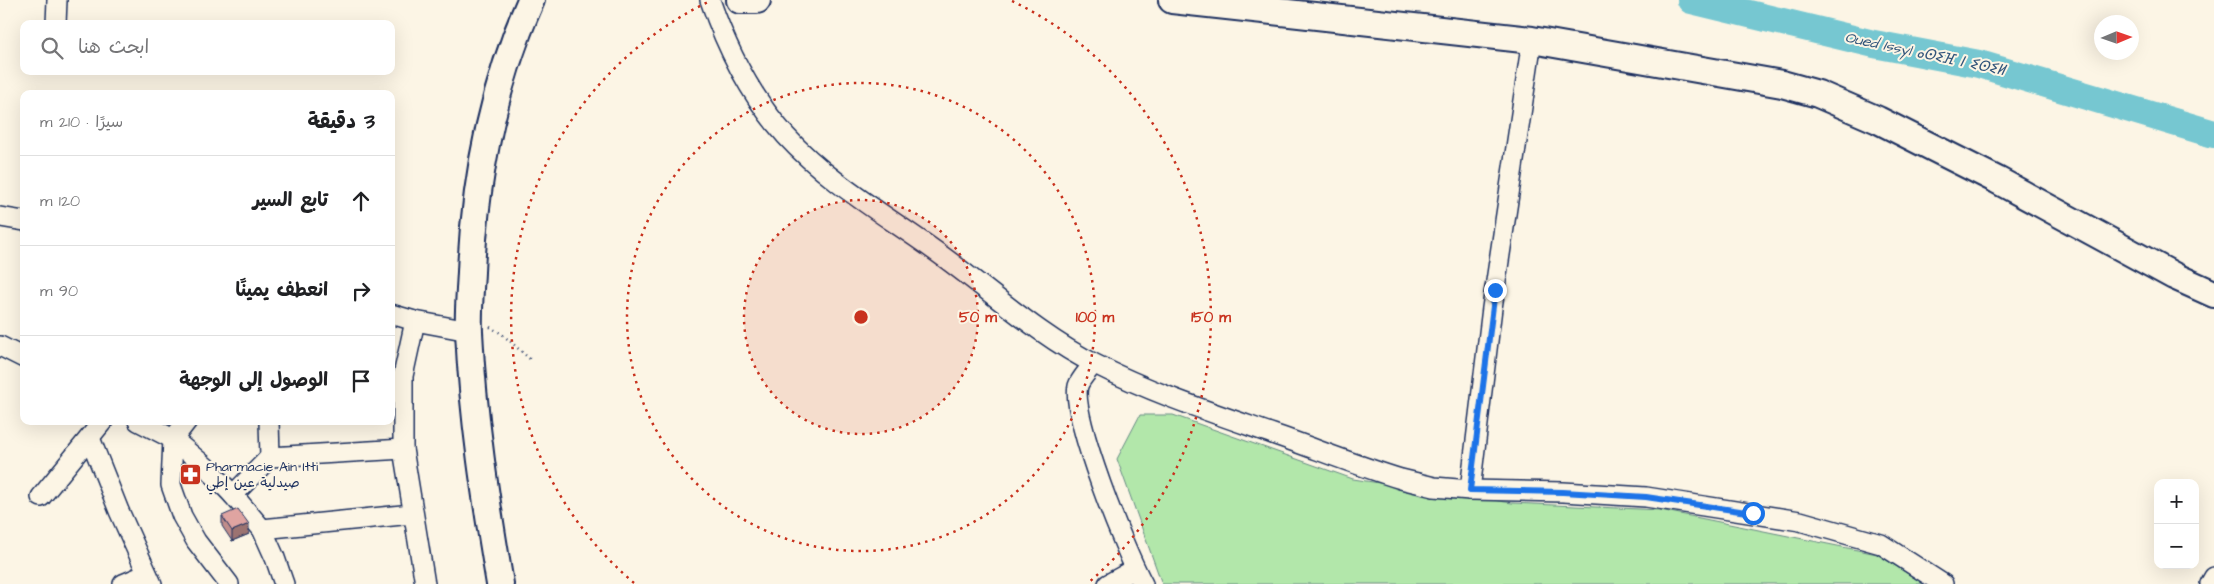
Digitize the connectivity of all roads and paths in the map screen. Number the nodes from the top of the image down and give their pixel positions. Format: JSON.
{"nodes":[{"id":1,"x":57,"y":0,"type":"edge"},
{"id":2,"x":531,"y":0,"type":"edge"},
{"id":3,"x":710,"y":0,"type":"edge"},
{"id":4,"x":740,"y":0,"type":"edge"},
{"id":5,"x":757,"y":0,"type":"edge"},
{"id":6,"x":1172,"y":0,"type":"edge"},
{"id":7,"x":56,"y":20,"type":"edge"},
{"id":8,"x":1532,"y":40,"type":"junction"},
{"id":9,"x":0,"y":217,"type":"edge"},
{"id":10,"x":20,"y":220,"type":"edge"},
{"id":11,"x":2214,"y":294,"type":"edge"},
{"id":12,"x":395,"y":315,"type":"edge"},
{"id":13,"x":415,"y":321,"type":"junction"},
{"id":14,"x":469,"y":323,"type":"junction"},
{"id":15,"x":0,"y":346,"type":"edge"},
{"id":16,"x":20,"y":356,"type":"edge"},
{"id":17,"x":532,"y":361,"type":"dead end"},
{"id":18,"x":1093,"y":364,"type":"junction"},
{"id":19,"x":397,"y":390,"type":"edge"},
{"id":20,"x":100,"y":425,"type":"edge"},
{"id":21,"x":146,"y":425,"type":"edge"},
{"id":22,"x":184,"y":425,"type":"edge"},
{"id":23,"x":269,"y":425,"type":"edge"},
{"id":24,"x":90,"y":438,"type":"junction"},
{"id":25,"x":173,"y":439,"type":"junction"},
{"id":26,"x":403,"y":448,"type":"junction"},
{"id":27,"x":270,"y":457,"type":"junction"},
{"id":28,"x":1470,"y":490,"type":"junction"},
{"id":29,"x":233,"y":495,"type":"junction"},
{"id":30,"x":41,"y":497,"type":"dead end"},
{"id":31,"x":412,"y":514,"type":"junction"},
{"id":32,"x":262,"y":529,"type":"junction"},
{"id":33,"x":1139,"y":576,"type":"edge"},
{"id":34,"x":2214,"y":577,"type":"edge"},
{"id":35,"x":149,"y":579,"type":"edge"},
{"id":36,"x":123,"y":584,"type":"edge"},
{"id":37,"x":228,"y":584,"type":"edge"},
{"id":38,"x":284,"y":584,"type":"edge"},
{"id":39,"x":423,"y":584,"type":"edge"},
{"id":40,"x":500,"y":584,"type":"edge"},
{"id":41,"x":1108,"y":584,"type":"edge"},
{"id":42,"x":1943,"y":584,"type":"edge"},
{"id":43,"x":2210,"y":584,"type":"edge"}],
"edges":[{"from":1,"to":7,"type":"street"},
{"from":2,"to":14,"type":"street"},
{"from":3,"to":18,"type":"street"},
{"from":4,"to":5,"type":"street"},
{"from":6,"to":8,"type":"street"},
{"from":8,"to":11,"type":"street"},
{"from":8,"to":28,"type":"street"},
{"from":9,"to":10,"type":"street"},
{"from":12,"to":13,"type":"street"},
{"from":13,"to":14,"type":"street"},
{"from":13,"to":19,"type":"street"},
{"from":14,"to":17,"type":"path"},
{"from":14,"to":40,"type":"street"},
{"from":15,"to":16,"type":"street"},
{"from":18,"to":28,"type":"street"},
{"from":18,"to":33,"type":"street"},
{"from":19,"to":26,"type":"street"},
{"from":20,"to":24,"type":"street"},
{"from":21,"to":25,"type":"street"},
{"from":22,"to":25,"type":"street"},
{"from":23,"to":27,"type":"street"},
{"from":24,"to":30,"type":"street"},
{"from":24,"to":35,"type":"street"},
{"from":25,"to":29,"type":"street"},
{"from":25,"to":37,"type":"street"},
{"from":26,"to":27,"type":"street"},
{"from":26,"to":31,"type":"street"},
{"from":27,"to":29,"type":"street"},
{"from":28,"to":42,"type":"street"},
{"from":29,"to":32,"type":"street"},
{"from":31,"to":32,"type":"street"},
{"from":31,"to":39,"type":"street"},
{"from":32,"to":38,"type":"street"},
{"from":33,"to":41,"type":"street"},
{"from":34,"to":43,"type":"street"},
{"from":35,"to":36,"type":"street"}]}
